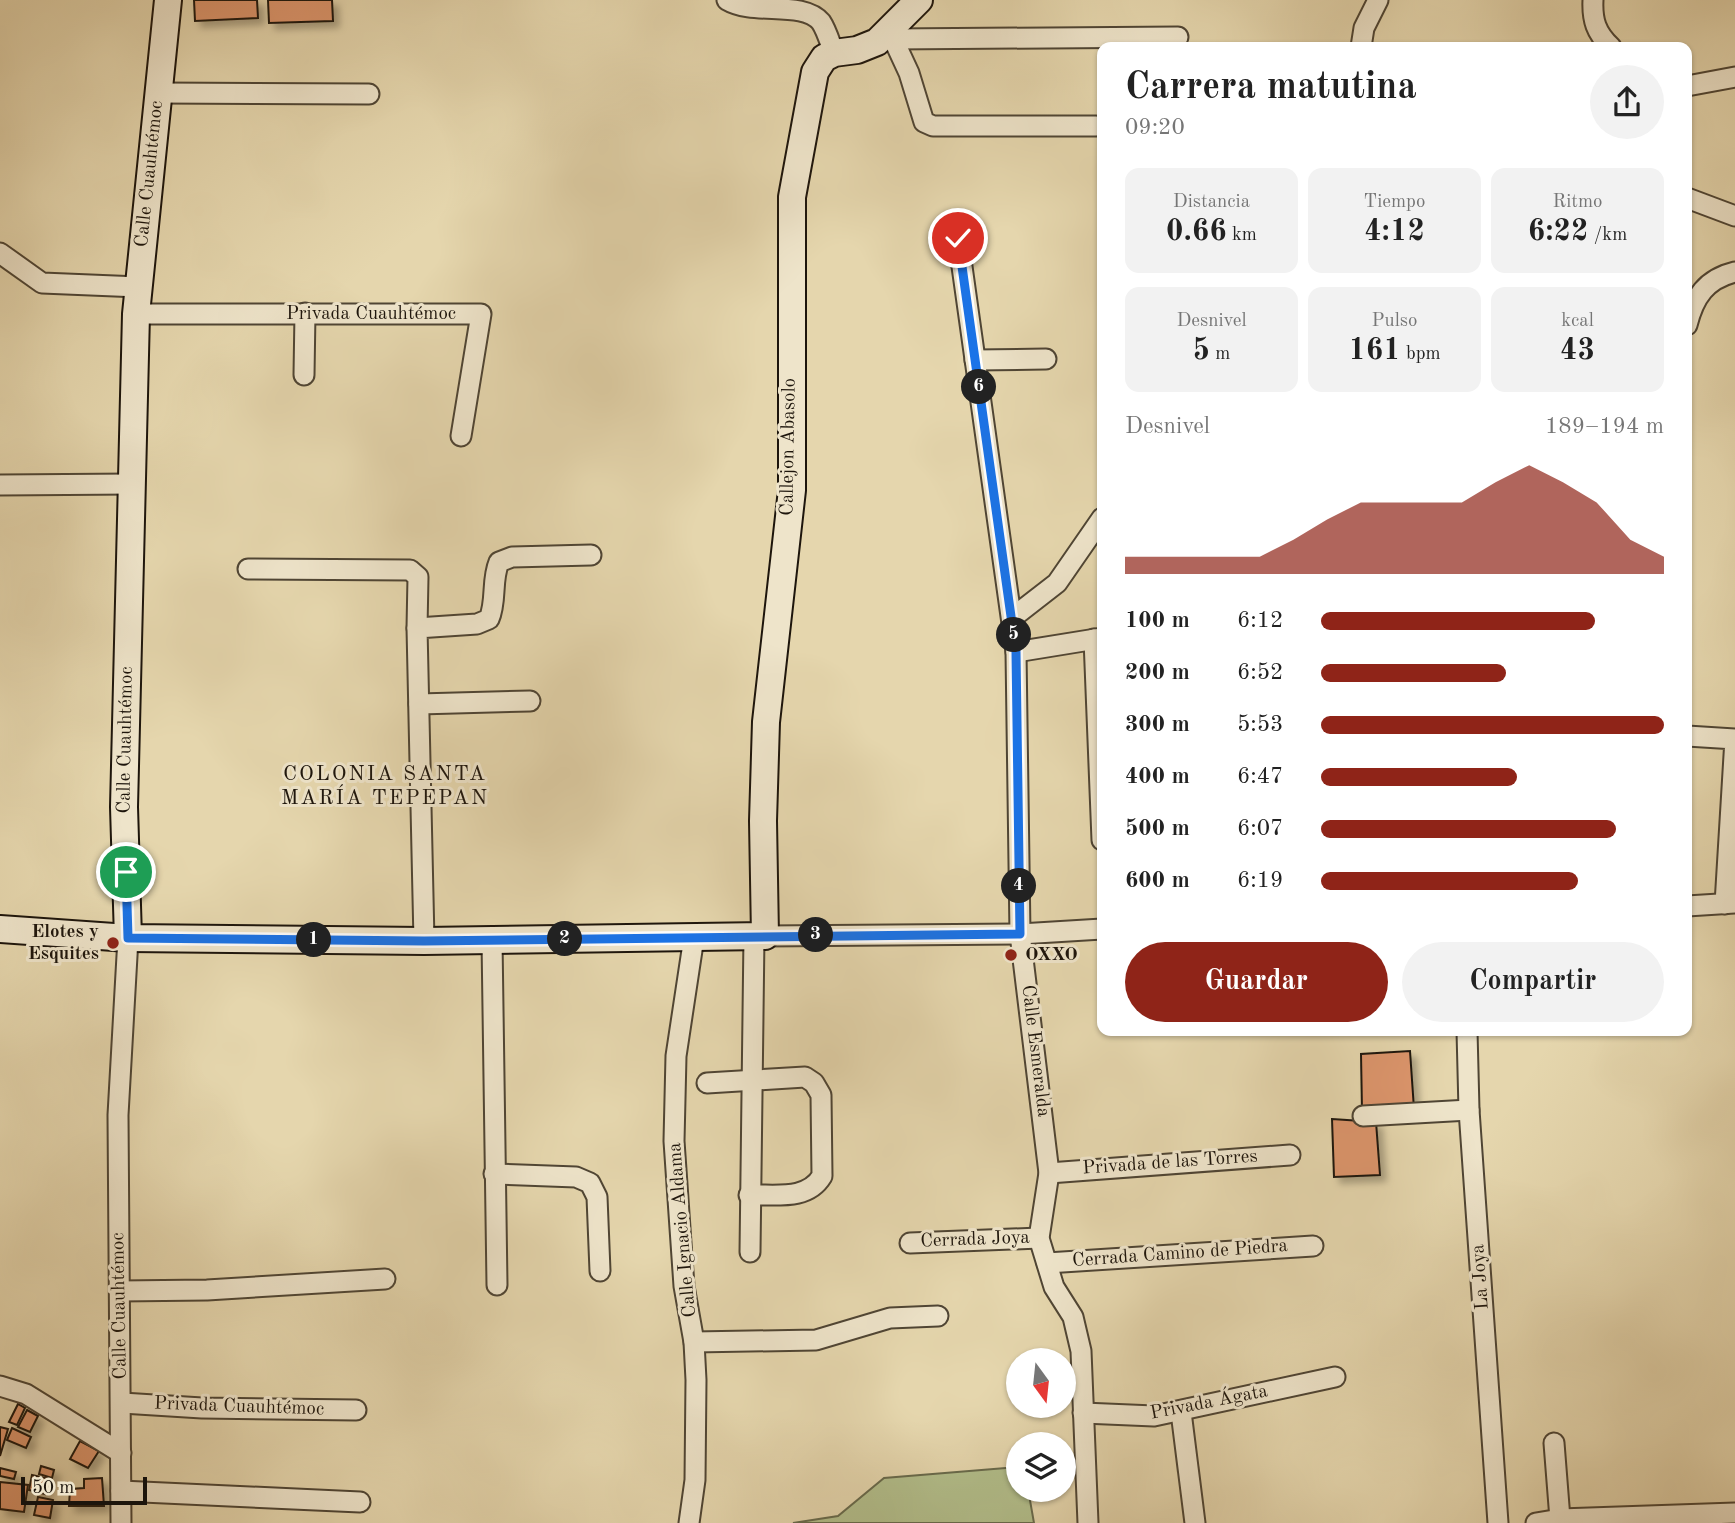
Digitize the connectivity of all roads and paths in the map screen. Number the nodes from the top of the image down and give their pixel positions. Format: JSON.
{"nodes":[{"id":1,"x":168,"y":0,"type":"edge"},
{"id":2,"x":727,"y":0,"type":"edge"},
{"id":3,"x":919,"y":0,"type":"edge"},
{"id":4,"x":1378,"y":0,"type":"edge"},
{"id":5,"x":1593,"y":0,"type":"edge"},
{"id":6,"x":891,"y":36,"type":"junction"},
{"id":7,"x":1178,"y":37,"type":"dead end"},
{"id":8,"x":1365,"y":41,"type":"edge"},
{"id":9,"x":1605,"y":42,"type":"edge"},
{"id":10,"x":834,"y":53,"type":"junction"},
{"id":11,"x":1735,"y":77,"type":"edge"},
{"id":12,"x":1692,"y":85,"type":"edge"},
{"id":13,"x":158,"y":93,"type":"junction"},
{"id":14,"x":369,"y":94,"type":"dead end"},
{"id":15,"x":1096,"y":126,"type":"dead end"},
{"id":16,"x":1692,"y":200,"type":"edge"},
{"id":17,"x":1735,"y":216,"type":"edge"},
{"id":18,"x":958,"y":238,"type":"dead end"},
{"id":19,"x":0,"y":253,"type":"edge"},
{"id":20,"x":1735,"y":271,"type":"edge"},
{"id":21,"x":139,"y":288,"type":"junction"},
{"id":22,"x":1692,"y":312,"type":"edge"},
{"id":23,"x":305,"y":313,"type":"junction"},
{"id":24,"x":136,"y":314,"type":"junction"},
{"id":25,"x":1046,"y":359,"type":"dead end"},
{"id":26,"x":975,"y":360,"type":"junction"},
{"id":27,"x":304,"y":374,"type":"dead end"},
{"id":28,"x":461,"y":436,"type":"dead end"},
{"id":29,"x":131,"y":484,"type":"junction"},
{"id":30,"x":0,"y":485,"type":"edge"},
{"id":31,"x":1097,"y":525,"type":"edge"},
{"id":32,"x":591,"y":555,"type":"dead end"},
{"id":33,"x":248,"y":569,"type":"dead end"},
{"id":34,"x":1012,"y":618,"type":"junction"},
{"id":35,"x":417,"y":628,"type":"junction"},
{"id":36,"x":1097,"y":639,"type":"edge"},
{"id":37,"x":1016,"y":652,"type":"junction"},
{"id":38,"x":530,"y":701,"type":"dead end"},
{"id":39,"x":419,"y":704,"type":"junction"},
{"id":40,"x":1692,"y":736,"type":"edge"},
{"id":41,"x":1730,"y":904,"type":"edge"},
{"id":42,"x":1692,"y":906,"type":"edge"},
{"id":43,"x":0,"y":929,"type":"edge"},
{"id":44,"x":1097,"y":929,"type":"edge"},
{"id":45,"x":1020,"y":934,"type":"junction"},
{"id":46,"x":759,"y":936,"type":"junction"},
{"id":47,"x":694,"y":937,"type":"junction"},
{"id":48,"x":128,"y":938,"type":"junction"},
{"id":49,"x":492,"y":940,"type":"junction"},
{"id":50,"x":424,"y":941,"type":"junction"},
{"id":51,"x":1467,"y":1036,"type":"edge"},
{"id":52,"x":750,"y":1078,"type":"junction"},
{"id":53,"x":707,"y":1083,"type":"dead end"},
{"id":54,"x":1469,"y":1110,"type":"junction"},
{"id":55,"x":1363,"y":1116,"type":"dead end"},
{"id":56,"x":1290,"y":1155,"type":"dead end"},
{"id":57,"x":1049,"y":1172,"type":"junction"},
{"id":58,"x":494,"y":1174,"type":"junction"},
{"id":59,"x":749,"y":1195,"type":"junction"},
{"id":60,"x":1039,"y":1238,"type":"junction"},
{"id":61,"x":910,"y":1243,"type":"dead end"},
{"id":62,"x":1313,"y":1246,"type":"dead end"},
{"id":63,"x":750,"y":1252,"type":"dead end"},
{"id":64,"x":1047,"y":1263,"type":"junction"},
{"id":65,"x":600,"y":1271,"type":"dead end"},
{"id":66,"x":385,"y":1279,"type":"dead end"},
{"id":67,"x":497,"y":1284,"type":"dead end"},
{"id":68,"x":120,"y":1291,"type":"junction"},
{"id":69,"x":938,"y":1315,"type":"dead end"},
{"id":70,"x":694,"y":1342,"type":"junction"},
{"id":71,"x":1335,"y":1377,"type":"dead end"},
{"id":72,"x":0,"y":1386,"type":"edge"},
{"id":73,"x":122,"y":1403,"type":"junction"},
{"id":74,"x":356,"y":1410,"type":"dead end"},
{"id":75,"x":1181,"y":1412,"type":"junction"},
{"id":76,"x":1083,"y":1413,"type":"junction"},
{"id":77,"x":1554,"y":1443,"type":"dead end"},
{"id":78,"x":121,"y":1453,"type":"junction"},
{"id":79,"x":121,"y":1491,"type":"junction"},
{"id":80,"x":360,"y":1502,"type":"dead end"},
{"id":81,"x":1735,"y":1513,"type":"edge"},
{"id":82,"x":1560,"y":1519,"type":"junction"},
{"id":83,"x":121,"y":1523,"type":"edge"},
{"id":84,"x":689,"y":1523,"type":"edge"},
{"id":85,"x":1088,"y":1523,"type":"edge"},
{"id":86,"x":1195,"y":1523,"type":"edge"},
{"id":87,"x":1499,"y":1523,"type":"edge"},
{"id":88,"x":1536,"y":1523,"type":"edge"}],
"edges":[{"from":1,"to":13,"type":"street","name":"Calle Cuauhtémoc"},
{"from":2,"to":10,"type":"street"},
{"from":3,"to":6,"type":"street"},
{"from":4,"to":8,"type":"street"},
{"from":5,"to":9,"type":"street"},
{"from":6,"to":7,"type":"street"},
{"from":6,"to":10,"type":"street"},
{"from":6,"to":15,"type":"street"},
{"from":10,"to":46,"type":"street","name":"Callejon Abasolo"},
{"from":11,"to":12,"type":"street"},
{"from":13,"to":14,"type":"street"},
{"from":13,"to":21,"type":"street","name":"Calle Cuauhtémoc"},
{"from":16,"to":17,"type":"street"},
{"from":18,"to":26,"type":"street","name":"Calle Esmeralda"},
{"from":19,"to":21,"type":"street"},
{"from":20,"to":22,"type":"street"},
{"from":21,"to":24,"type":"street","name":"Calle Cuauhtémoc"},
{"from":23,"to":24,"type":"street","name":"Privada Cuauhtémoc"},
{"from":23,"to":27,"type":"street"},
{"from":23,"to":28,"type":"street","name":"Privada Cuauhtémoc"},
{"from":24,"to":29,"type":"street","name":"Calle Cuauhtémoc"},
{"from":25,"to":26,"type":"street"},
{"from":26,"to":34,"type":"street","name":"Calle Esmeralda"},
{"from":29,"to":30,"type":"street"},
{"from":29,"to":48,"type":"street","name":"Calle Cuauhtémoc"},
{"from":31,"to":34,"type":"street"},
{"from":32,"to":35,"type":"street"},
{"from":33,"to":35,"type":"street"},
{"from":34,"to":37,"type":"street","name":"Calle Esmeralda"},
{"from":35,"to":39,"type":"street"},
{"from":36,"to":37,"type":"street"},
{"from":37,"to":45,"type":"street","name":"Calle Esmeralda"},
{"from":38,"to":39,"type":"street"},
{"from":39,"to":50,"type":"street"},
{"from":40,"to":41,"type":"street"},
{"from":41,"to":42,"type":"street"},
{"from":43,"to":48,"type":"street"},
{"from":44,"to":45,"type":"street"},
{"from":45,"to":46,"type":"street"},
{"from":45,"to":57,"type":"street","name":"Calle Esmeralda"},
{"from":46,"to":47,"type":"street"},
{"from":46,"to":52,"type":"street"},
{"from":47,"to":49,"type":"street"},
{"from":47,"to":70,"type":"street","name":"Calle Ignacio Aldama"},
{"from":48,"to":50,"type":"street"},
{"from":48,"to":68,"type":"street","name":"Calle Cuauhtémoc"},
{"from":49,"to":50,"type":"street"},
{"from":49,"to":58,"type":"street"},
{"from":51,"to":54,"type":"street","name":"La Joya"},
{"from":52,"to":53,"type":"street"},
{"from":52,"to":59,"type":"street"},
{"from":52,"to":59,"type":"street"},
{"from":54,"to":55,"type":"street"},
{"from":54,"to":87,"type":"street","name":"La Joya"},
{"from":56,"to":57,"type":"street","name":"Privada de las Torres"},
{"from":57,"to":60,"type":"street","name":"Calle Esmeralda"},
{"from":58,"to":65,"type":"street"},
{"from":58,"to":67,"type":"street"},
{"from":59,"to":63,"type":"street"},
{"from":60,"to":61,"type":"street","name":"Cerrada Joya"},
{"from":60,"to":64,"type":"street","name":"Calle Esmeralda"},
{"from":62,"to":64,"type":"street","name":"Cerrada Camino de Piedra"},
{"from":64,"to":76,"type":"street","name":"Calle Esmeralda"},
{"from":66,"to":68,"type":"street"},
{"from":68,"to":73,"type":"street","name":"Calle Cuauhtémoc"},
{"from":69,"to":70,"type":"street"},
{"from":70,"to":84,"type":"street","name":"Calle Ignacio Aldama"},
{"from":71,"to":75,"type":"street","name":"Privada Ágata"},
{"from":72,"to":78,"type":"street"},
{"from":73,"to":74,"type":"street","name":"Privada Cuauhtémoc"},
{"from":73,"to":78,"type":"street","name":"Calle Cuauhtémoc"},
{"from":75,"to":76,"type":"street","name":"Privada Ágata"},
{"from":75,"to":86,"type":"street"},
{"from":76,"to":85,"type":"street","name":"Calle Esmeralda"},
{"from":77,"to":82,"type":"street"},
{"from":78,"to":79,"type":"street","name":"Calle Cuauhtémoc"},
{"from":79,"to":80,"type":"street"},
{"from":79,"to":83,"type":"street","name":"Calle Cuauhtémoc"},
{"from":81,"to":82,"type":"street"},
{"from":82,"to":88,"type":"street"}]}
